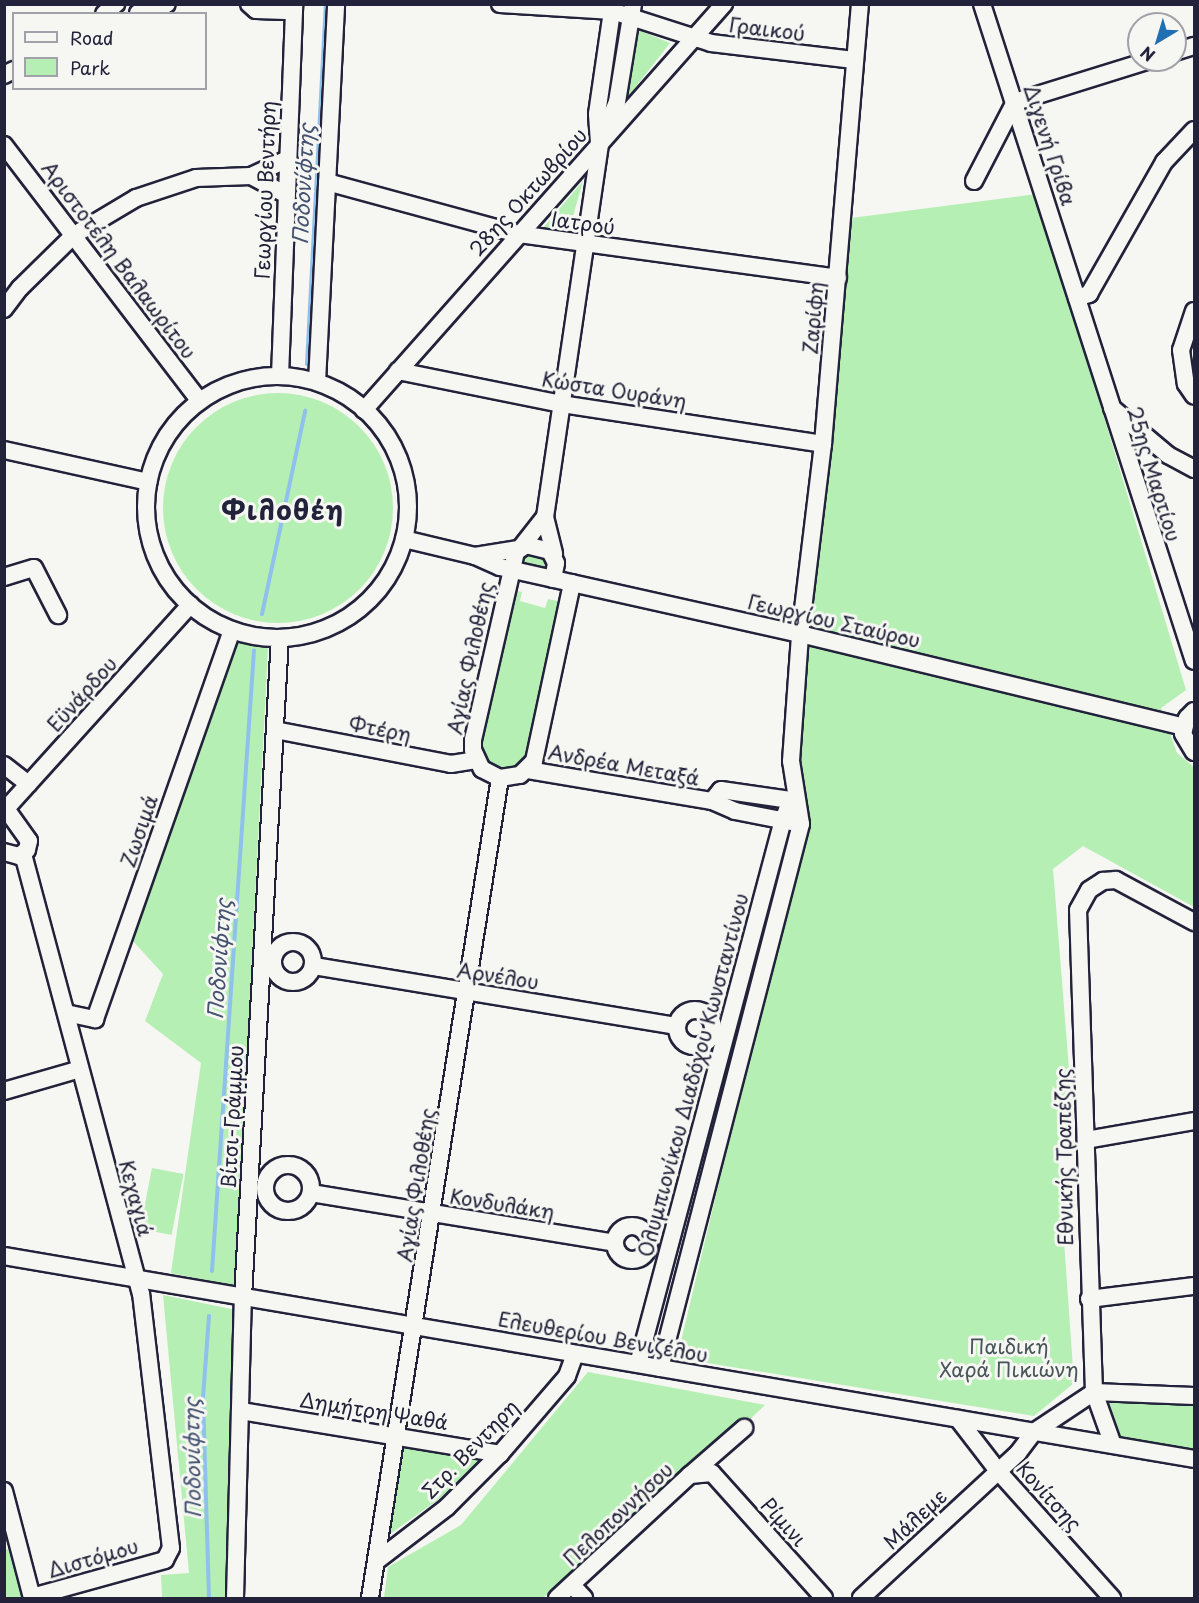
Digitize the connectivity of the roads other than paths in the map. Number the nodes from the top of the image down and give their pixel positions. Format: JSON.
{"nodes":[{"id":1,"x":167,"y":4,"type":"edge"},
{"id":2,"x":249,"y":4,"type":"edge"},
{"id":3,"x":336,"y":4,"type":"edge"},
{"id":4,"x":500,"y":4,"type":"edge"},
{"id":5,"x":724,"y":4,"type":"edge"},
{"id":6,"x":860,"y":4,"type":"edge"},
{"id":7,"x":982,"y":4,"type":"edge"},
{"id":8,"x":294,"y":8,"type":"edge"},
{"id":9,"x":612,"y":8,"type":"edge"},
{"id":10,"x":632,"y":10,"type":"edge"},
{"id":11,"x":141,"y":12,"type":"edge"},
{"id":12,"x":694,"y":38,"type":"junction"},
{"id":13,"x":854,"y":60,"type":"junction"},
{"id":14,"x":1127,"y":67,"type":"edge"},
{"id":15,"x":1015,"y":102,"type":"junction"},
{"id":16,"x":1194,"y":130,"type":"edge"},
{"id":17,"x":600,"y":143,"type":"junction"},
{"id":18,"x":4,"y":145,"type":"edge"},
{"id":19,"x":286,"y":160,"type":"junction"},
{"id":20,"x":251,"y":176,"type":"junction"},
{"id":21,"x":974,"y":181,"type":"dead end"},
{"id":22,"x":327,"y":182,"type":"junction"},
{"id":23,"x":286,"y":195,"type":"junction"},
{"id":24,"x":518,"y":234,"type":"junction"},
{"id":25,"x":74,"y":236,"type":"junction"},
{"id":26,"x":585,"y":245,"type":"junction"},
{"id":27,"x":838,"y":278,"type":"junction"},
{"id":28,"x":1077,"y":298,"type":"junction"},
{"id":29,"x":4,"y":309,"type":"edge"},
{"id":30,"x":1194,"y":311,"type":"edge"},
{"id":31,"x":398,"y":371,"type":"junction"},
{"id":32,"x":280,"y":376,"type":"junction"},
{"id":33,"x":317,"y":382,"type":"junction"},
{"id":34,"x":1194,"y":396,"type":"edge"},
{"id":35,"x":200,"y":401,"type":"junction"},
{"id":36,"x":562,"y":404,"type":"junction"},
{"id":37,"x":1111,"y":407,"type":"junction"},
{"id":38,"x":364,"y":410,"type":"junction"},
{"id":39,"x":824,"y":444,"type":"junction"},
{"id":40,"x":4,"y":450,"type":"edge"},
{"id":41,"x":1194,"y":469,"type":"edge"},
{"id":42,"x":148,"y":482,"type":"junction"},
{"id":43,"x":545,"y":518,"type":"junction"},
{"id":44,"x":404,"y":539,"type":"junction"},
{"id":45,"x":520,"y":548,"type":"junction"},
{"id":46,"x":475,"y":556,"type":"junction"},
{"id":47,"x":555,"y":556,"type":"junction"},
{"id":48,"x":510,"y":570,"type":"junction"},
{"id":49,"x":4,"y":577,"type":"edge"},
{"id":50,"x":553,"y":579,"type":"junction"},
{"id":51,"x":572,"y":583,"type":"junction"},
{"id":52,"x":190,"y":605,"type":"junction"},
{"id":53,"x":58,"y":615,"type":"dead end"},
{"id":54,"x":232,"y":630,"type":"junction"},
{"id":55,"x":800,"y":634,"type":"junction"},
{"id":56,"x":280,"y":638,"type":"junction"},
{"id":57,"x":1194,"y":661,"type":"edge"},
{"id":58,"x":1194,"y":709,"type":"edge"},
{"id":59,"x":1184,"y":727,"type":"junction"},
{"id":60,"x":275,"y":730,"type":"junction"},
{"id":61,"x":1194,"y":752,"type":"edge"},
{"id":62,"x":476,"y":760,"type":"junction"},
{"id":63,"x":4,"y":765,"type":"edge"},
{"id":64,"x":528,"y":770,"type":"junction"},
{"id":65,"x":500,"y":778,"type":"junction"},
{"id":66,"x":28,"y":784,"type":"junction"},
{"id":67,"x":712,"y":801,"type":"junction"},
{"id":68,"x":797,"y":801,"type":"junction"},
{"id":69,"x":5,"y":809,"type":"edge"},
{"id":70,"x":783,"y":820,"type":"junction"},
{"id":71,"x":801,"y":824,"type":"junction"},
{"id":72,"x":4,"y":852,"type":"edge"},
{"id":73,"x":22,"y":854,"type":"junction"},
{"id":74,"x":1194,"y":922,"type":"edge"},
{"id":75,"x":267,"y":959,"type":"junction"},
{"id":76,"x":314,"y":966,"type":"junction"},
{"id":77,"x":467,"y":993,"type":"junction"},
{"id":78,"x":66,"y":1013,"type":"junction"},
{"id":79,"x":677,"y":1026,"type":"dead end"},
{"id":80,"x":80,"y":1069,"type":"junction"},
{"id":81,"x":4,"y":1091,"type":"edge"},
{"id":82,"x":1194,"y":1120,"type":"edge"},
{"id":83,"x":1086,"y":1140,"type":"junction"},
{"id":84,"x":257,"y":1188,"type":"junction"},
{"id":85,"x":311,"y":1193,"type":"junction"},
{"id":86,"x":433,"y":1214,"type":"junction"},
{"id":87,"x":615,"y":1243,"type":"dead end"},
{"id":88,"x":4,"y":1256,"type":"edge"},
{"id":89,"x":136,"y":1279,"type":"junction"},
{"id":90,"x":1194,"y":1286,"type":"edge"},
{"id":91,"x":243,"y":1297,"type":"junction"},
{"id":92,"x":1089,"y":1299,"type":"junction"},
{"id":93,"x":415,"y":1326,"type":"junction"},
{"id":94,"x":575,"y":1354,"type":"junction"},
{"id":95,"x":638,"y":1364,"type":"junction"},
{"id":96,"x":660,"y":1368,"type":"junction"},
{"id":97,"x":1094,"y":1392,"type":"junction"},
{"id":98,"x":1194,"y":1396,"type":"edge"},
{"id":99,"x":241,"y":1411,"type":"junction"},
{"id":100,"x":958,"y":1419,"type":"junction"},
{"id":101,"x":744,"y":1428,"type":"dead end"},
{"id":102,"x":1034,"y":1432,"type":"junction"},
{"id":103,"x":397,"y":1436,"type":"junction"},
{"id":104,"x":1113,"y":1445,"type":"junction"},
{"id":105,"x":500,"y":1454,"type":"junction"},
{"id":106,"x":1194,"y":1459,"type":"edge"},
{"id":107,"x":998,"y":1471,"type":"junction"},
{"id":108,"x":712,"y":1473,"type":"joint"},
{"id":109,"x":690,"y":1475,"type":"junction"},
{"id":110,"x":4,"y":1491,"type":"edge"},
{"id":111,"x":10,"y":1534,"type":"edge"},
{"id":112,"x":165,"y":1560,"type":"joint"},
{"id":113,"x":378,"y":1560,"type":"junction"},
{"id":114,"x":572,"y":1586,"type":"junction"},
{"id":115,"x":32,"y":1598,"type":"edge"},
{"id":116,"x":235,"y":1599,"type":"edge"},
{"id":117,"x":370,"y":1599,"type":"edge"},
{"id":118,"x":557,"y":1599,"type":"edge"},
{"id":119,"x":584,"y":1599,"type":"edge"},
{"id":120,"x":824,"y":1599,"type":"edge"},
{"id":121,"x":861,"y":1599,"type":"edge"},
{"id":122,"x":1112,"y":1599,"type":"edge"}],
"edges":[{"from":1,"to":11,"type":"street"},
{"from":2,"to":8,"type":"street"},
{"from":3,"to":22,"type":"street"},
{"from":4,"to":9,"type":"street","name":"Γραικού"},
{"from":5,"to":12,"type":"street","name":"28ης Οκτωβρίου"},
{"from":6,"to":13,"type":"street","name":"Ζαρίφη"},
{"from":7,"to":15,"type":"street","name":"Διγενή Γρίβα"},
{"from":8,"to":19,"type":"street","name":"Γεωργίου Βεντήρη"},
{"from":9,"to":10,"type":"street","name":"Γραικού"},
{"from":9,"to":17,"type":"street"},
{"from":10,"to":12,"type":"street","name":"Γραικού"},
{"from":10,"to":17,"type":"street"},
{"from":12,"to":13,"type":"street","name":"Γραικού"},
{"from":12,"to":17,"type":"street","name":"28ης Οκτωβρίου"},
{"from":13,"to":27,"type":"street","name":"Ζαρίφη"},
{"from":14,"to":15,"type":"street"},
{"from":15,"to":21,"type":"street"},
{"from":15,"to":28,"type":"street","name":"Διγενή Γρίβα"},
{"from":16,"to":28,"type":"street"},
{"from":17,"to":24,"type":"street","name":"28ης Οκτωβρίου"},
{"from":17,"to":26,"type":"street"},
{"from":18,"to":25,"type":"street","name":"Αριστοτέλη Βαλαωρίτου"},
{"from":19,"to":20,"type":"street"},
{"from":19,"to":23,"type":"street","name":"Γεωργίου Βεντήρη"},
{"from":20,"to":23,"type":"street"},
{"from":20,"to":25,"type":"street"},
{"from":22,"to":24,"type":"street","name":"Ιατρού"},
{"from":22,"to":33,"type":"street"},
{"from":23,"to":32,"type":"street","name":"Γεωργίου Βεντήρη"},
{"from":24,"to":26,"type":"street","name":"Ιατρού"},
{"from":24,"to":31,"type":"street","name":"28ης Οκτωβρίου"},
{"from":25,"to":29,"type":"street"},
{"from":25,"to":35,"type":"street","name":"Αριστοτέλη Βαλαωρίτου"},
{"from":26,"to":27,"type":"street","name":"Ιατρού"},
{"from":26,"to":36,"type":"street"},
{"from":27,"to":39,"type":"street","name":"Ζαρίφη"},
{"from":28,"to":37,"type":"street","name":"25ης Μαρτίου"},
{"from":30,"to":34,"type":"street"},
{"from":31,"to":36,"type":"street","name":"Κώστα Ουράνη"},
{"from":31,"to":38,"type":"street","name":"28ης Οκτωβρίου"},
{"from":32,"to":33,"type":"street"},
{"from":32,"to":35,"type":"street"},
{"from":33,"to":38,"type":"street"},
{"from":35,"to":42,"type":"street"},
{"from":36,"to":39,"type":"street","name":"Κώστα Ουράνη"},
{"from":36,"to":43,"type":"street"},
{"from":37,"to":41,"type":"street"},
{"from":37,"to":57,"type":"street","name":"25ης Μαρτίου"},
{"from":38,"to":44,"type":"street"},
{"from":39,"to":55,"type":"street","name":"Ζαρίφη"},
{"from":40,"to":42,"type":"street"},
{"from":42,"to":52,"type":"street"},
{"from":43,"to":45,"type":"street"},
{"from":43,"to":47,"type":"street"},
{"from":44,"to":46,"type":"street","name":"Γεωργίου Σταύρου"},
{"from":44,"to":56,"type":"street"},
{"from":45,"to":46,"type":"street","name":"Γεωργίου Σταύρου"},
{"from":45,"to":47,"type":"street"},
{"from":45,"to":48,"type":"street","name":"Αγίας Φιλοθέης"},
{"from":46,"to":48,"type":"street","name":"Γεωργίου Σταύρου"},
{"from":47,"to":50,"type":"street"},
{"from":47,"to":51,"type":"street"},
{"from":48,"to":50,"type":"street","name":"Γεωργίου Σταύρου"},
{"from":48,"to":62,"type":"street","name":"Αγίας Φιλοθέης"},
{"from":49,"to":53,"type":"street"},
{"from":50,"to":51,"type":"street","name":"Γεωργίου Σταύρου"},
{"from":51,"to":55,"type":"street","name":"Γεωργίου Σταύρου"},
{"from":51,"to":64,"type":"street"},
{"from":52,"to":54,"type":"street"},
{"from":52,"to":66,"type":"street","name":"Εϋνάρδου"},
{"from":54,"to":56,"type":"street"},
{"from":54,"to":78,"type":"street","name":"Ζωσιμά"},
{"from":55,"to":59,"type":"street","name":"Γεωργίου Σταύρου"},
{"from":55,"to":68,"type":"street","name":"Ολυμπιονίκου Διαδόχου Κωνσταντίνου"},
{"from":56,"to":60,"type":"street","name":"Βίτσι-Γράμμου"},
{"from":58,"to":59,"type":"street"},
{"from":59,"to":61,"type":"street"},
{"from":60,"to":62,"type":"street","name":"Φτέρη"},
{"from":60,"to":75,"type":"street","name":"Βίτσι-Γράμμου"},
{"from":62,"to":65,"type":"street","name":"Αγίας Φιλοθέης"},
{"from":63,"to":66,"type":"street"},
{"from":64,"to":65,"type":"street"},
{"from":64,"to":67,"type":"street","name":"Ανδρέα Μεταξά"},
{"from":65,"to":77,"type":"street","name":"Αγίας Φιλοθέης"},
{"from":66,"to":69,"type":"street","name":"Εϋνάρδου"},
{"from":67,"to":68,"type":"street","name":"Ανδρέα Μεταξά"},
{"from":67,"to":70,"type":"street","name":"Ανδρέα Μεταξά"},
{"from":68,"to":70,"type":"street","name":"Ολυμπιονίκου Διαδόχου Κωνσταντίνου"},
{"from":68,"to":71,"type":"street","name":"Ολυμπιονίκου Διαδόχου Κωνσταντίνου"},
{"from":69,"to":73,"type":"street","name":"Κεχαγιά"},
{"from":70,"to":71,"type":"street","name":"Ανδρέα Μεταξά"},
{"from":70,"to":95,"type":"street","name":"Ολυμπιονίκου Διαδόχου Κωνσταντίνου"},
{"from":71,"to":96,"type":"street","name":"Ολυμπιονίκου Διαδόχου Κωνσταντίνου"},
{"from":72,"to":73,"type":"street"},
{"from":73,"to":78,"type":"street","name":"Κεχαγιά"},
{"from":74,"to":83,"type":"street","name":"Εθνικής Τραπέζης"},
{"from":75,"to":76,"type":"street"},
{"from":75,"to":76,"type":"street"},
{"from":75,"to":84,"type":"street","name":"Βίτσι-Γράμμου"},
{"from":76,"to":77,"type":"street","name":"Αρνέλου"},
{"from":77,"to":79,"type":"street","name":"Αρνέλου"},
{"from":77,"to":86,"type":"street","name":"Αγίας Φιλοθέης"},
{"from":78,"to":80,"type":"street","name":"Κεχαγιά"},
{"from":80,"to":81,"type":"street"},
{"from":80,"to":89,"type":"street","name":"Κεχαγιά"},
{"from":82,"to":83,"type":"street"},
{"from":83,"to":92,"type":"street","name":"Εθνικής Τραπέζης"},
{"from":84,"to":85,"type":"street"},
{"from":84,"to":85,"type":"street"},
{"from":84,"to":91,"type":"street","name":"Βίτσι-Γράμμου"},
{"from":85,"to":86,"type":"street","name":"Κονδυλάκη"},
{"from":86,"to":87,"type":"street","name":"Κονδυλάκη"},
{"from":86,"to":93,"type":"street","name":"Αγίας Φιλοθέης"},
{"from":88,"to":89,"type":"street","name":"Ελευθερίου Βενιζέλου"},
{"from":89,"to":91,"type":"street","name":"Ελευθερίου Βενιζέλου"},
{"from":89,"to":112,"type":"street","name":"Κεχαγιά"},
{"from":90,"to":92,"type":"street"},
{"from":91,"to":93,"type":"street","name":"Ελευθερίου Βενιζέλου"},
{"from":91,"to":99,"type":"street","name":"Βίτσι-Γράμμου"},
{"from":92,"to":97,"type":"street","name":"Εθνικής Τραπέζης"},
{"from":93,"to":94,"type":"street","name":"Ελευθερίου Βενιζέλου"},
{"from":93,"to":103,"type":"street","name":"Αγίας Φιλοθέης"},
{"from":94,"to":95,"type":"street","name":"Ελευθερίου Βενιζέλου"},
{"from":94,"to":105,"type":"street","name":"Στρ. Βεντηρη"},
{"from":95,"to":96,"type":"street","name":"Ελευθερίου Βενιζέλου"},
{"from":96,"to":100,"type":"street","name":"Ελευθερίου Βενιζέλου"},
{"from":97,"to":98,"type":"street"},
{"from":97,"to":102,"type":"street","name":"Μάλεμε"},
{"from":97,"to":104,"type":"street","name":"Εθνικής Τραπέζης"},
{"from":99,"to":103,"type":"street","name":"Δημήτρη Ψαθά"},
{"from":99,"to":116,"type":"street","name":"Βίτσι-Γράμμου"},
{"from":100,"to":102,"type":"street","name":"Ελευθερίου Βενιζέλου"},
{"from":100,"to":107,"type":"street","name":"Κονίτσης"},
{"from":101,"to":109,"type":"street"},
{"from":102,"to":104,"type":"street","name":"Ελευθερίου Βενιζέλου"},
{"from":102,"to":107,"type":"street","name":"Μάλεμε"},
{"from":103,"to":105,"type":"street","name":"Δημήτρη Ψαθά"},
{"from":103,"to":113,"type":"street","name":"Αγίας Φιλοθέης"},
{"from":104,"to":106,"type":"street","name":"Ελευθερίου Βενιζέλου"},
{"from":105,"to":113,"type":"street","name":"Στρ. Βεντηρη"},
{"from":107,"to":121,"type":"street","name":"Μάλεμε"},
{"from":107,"to":122,"type":"street","name":"Κονίτσης"},
{"from":108,"to":109,"type":"street","name":"Πελοποννήσου"},
{"from":108,"to":120,"type":"street","name":"Ρίμινι"},
{"from":109,"to":114,"type":"street","name":"Πελοποννήσου"},
{"from":110,"to":111,"type":"street"},
{"from":111,"to":115,"type":"street"},
{"from":112,"to":115,"type":"street","name":"Διστόμου"},
{"from":113,"to":117,"type":"street","name":"Αγίας Φιλοθέης"},
{"from":114,"to":118,"type":"street","name":"Πελοποννήσου"},
{"from":114,"to":119,"type":"street"}]}
